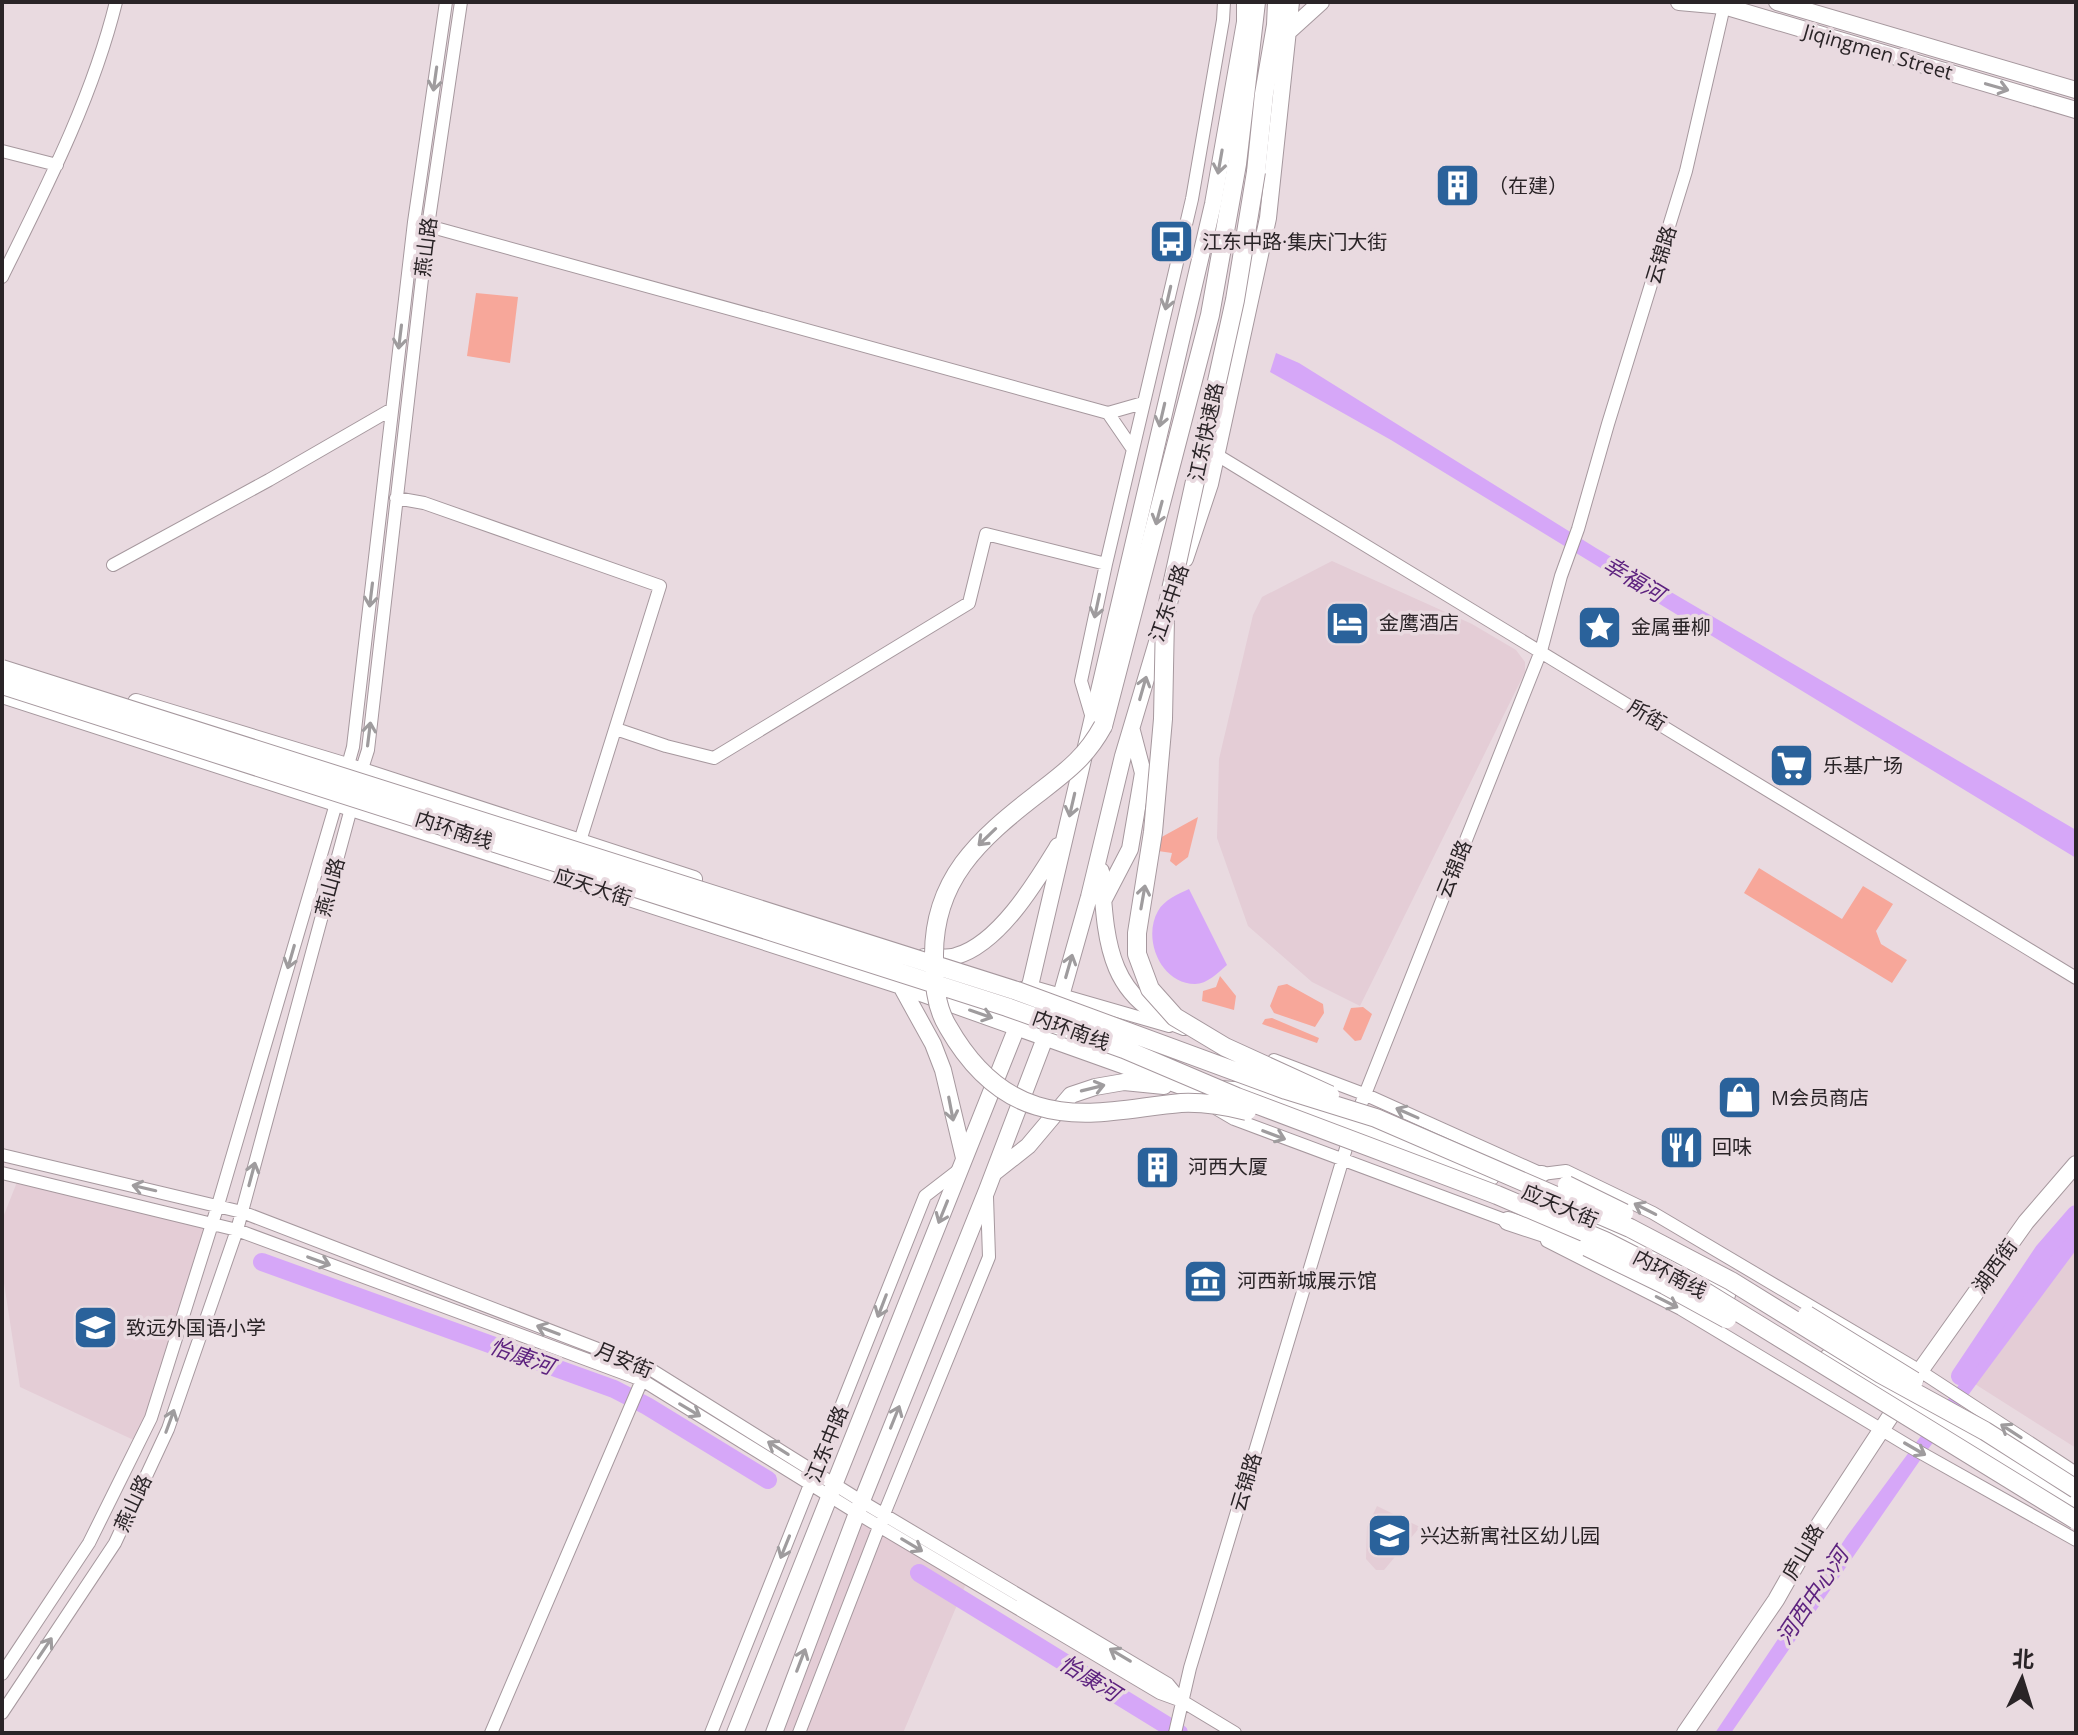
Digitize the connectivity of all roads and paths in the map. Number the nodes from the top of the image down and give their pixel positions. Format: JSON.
{"nodes":[{"id":1,"x":116,"y":2,"type":"edge"},
{"id":2,"x":446,"y":2,"type":"edge"},
{"id":3,"x":461,"y":2,"type":"edge"},
{"id":4,"x":1224,"y":2,"type":"edge"},
{"id":5,"x":1233,"y":2,"type":"edge"},
{"id":6,"x":1245,"y":2,"type":"edge"},
{"id":7,"x":1256,"y":2,"type":"edge"},
{"id":8,"x":1277,"y":2,"type":"edge"},
{"id":9,"x":1291,"y":2,"type":"edge"},
{"id":10,"x":1321,"y":2,"type":"edge"},
{"id":11,"x":1679,"y":2,"type":"edge"},
{"id":12,"x":1777,"y":2,"type":"edge"},
{"id":13,"x":1724,"y":4,"type":"edge"},
{"id":14,"x":1245,"y":22,"type":"junction"},
{"id":15,"x":1289,"y":31,"type":"junction"},
{"id":16,"x":2076,"y":90,"type":"edge"},
{"id":17,"x":2076,"y":110,"type":"edge"},
{"id":18,"x":2,"y":151,"type":"edge"},
{"id":19,"x":57,"y":165,"type":"junction"},
{"id":20,"x":414,"y":222,"type":"junction"},
{"id":21,"x":428,"y":226,"type":"junction"},
{"id":22,"x":2,"y":277,"type":"edge"},
{"id":23,"x":1143,"y":403,"type":"junction"},
{"id":24,"x":392,"y":409,"type":"junction"},
{"id":25,"x":1108,"y":413,"type":"junction"},
{"id":26,"x":1132,"y":448,"type":"junction"},
{"id":27,"x":1217,"y":455,"type":"junction"},
{"id":28,"x":396,"y":498,"type":"junction"},
{"id":29,"x":1106,"y":564,"type":"junction"},
{"id":30,"x":113,"y":565,"type":"dead end"},
{"id":31,"x":1541,"y":651,"type":"junction"},
{"id":32,"x":2,"y":661,"type":"edge"},
{"id":33,"x":2,"y":669,"type":"edge"},
{"id":34,"x":2,"y":685,"type":"edge"},
{"id":35,"x":2,"y":695,"type":"edge"},
{"id":36,"x":1097,"y":722,"type":"junction"},
{"id":37,"x":616,"y":729,"type":"junction"},
{"id":38,"x":1131,"y":729,"type":"junction"},
{"id":39,"x":354,"y":768,"type":"junction"},
{"id":40,"x":343,"y":807,"type":"junction"},
{"id":41,"x":1065,"y":834,"type":"junction"},
{"id":42,"x":580,"y":841,"type":"junction"},
{"id":43,"x":1100,"y":853,"type":"junction"},
{"id":44,"x":1103,"y":901,"type":"junction"},
{"id":45,"x":918,"y":957,"type":"junction"},
{"id":46,"x":2076,"y":978,"type":"edge"},
{"id":47,"x":901,"y":986,"type":"junction"},
{"id":48,"x":1030,"y":986,"type":"junction"},
{"id":49,"x":1005,"y":992,"type":"junction"},
{"id":50,"x":1061,"y":996,"type":"junction"},
{"id":51,"x":1024,"y":1003,"type":"junction"},
{"id":52,"x":1055,"y":1013,"type":"junction"},
{"id":53,"x":1017,"y":1027,"type":"junction"},
{"id":54,"x":1046,"y":1037,"type":"junction"},
{"id":55,"x":1223,"y":1041,"type":"junction"},
{"id":56,"x":1181,"y":1086,"type":"junction"},
{"id":57,"x":1364,"y":1094,"type":"junction"},
{"id":58,"x":1376,"y":1118,"type":"junction"},
{"id":59,"x":1347,"y":1129,"type":"junction"},
{"id":60,"x":2,"y":1155,"type":"edge"},
{"id":61,"x":1342,"y":1161,"type":"junction"},
{"id":62,"x":962,"y":1164,"type":"junction"},
{"id":63,"x":2076,"y":1164,"type":"edge"},
{"id":64,"x":2,"y":1173,"type":"edge"},
{"id":65,"x":993,"y":1173,"type":"junction"},
{"id":66,"x":1542,"y":1174,"type":"junction"},
{"id":67,"x":987,"y":1190,"type":"junction"},
{"id":68,"x":1523,"y":1190,"type":"junction"},
{"id":69,"x":218,"y":1205,"type":"junction"},
{"id":70,"x":242,"y":1212,"type":"junction"},
{"id":71,"x":1508,"y":1221,"type":"junction"},
{"id":72,"x":212,"y":1223,"type":"junction"},
{"id":73,"x":237,"y":1230,"type":"junction"},
{"id":74,"x":1920,"y":1371,"type":"junction"},
{"id":75,"x":642,"y":1381,"type":"junction"},
{"id":76,"x":1903,"y":1399,"type":"junction"},
{"id":77,"x":1883,"y":1430,"type":"junction"},
{"id":78,"x":1985,"y":1431,"type":"junction"},
{"id":79,"x":1968,"y":1453,"type":"junction"},
{"id":80,"x":2076,"y":1473,"type":"edge"},
{"id":81,"x":814,"y":1478,"type":"junction"},
{"id":82,"x":832,"y":1489,"type":"junction"},
{"id":83,"x":2076,"y":1489,"type":"edge"},
{"id":84,"x":2076,"y":1501,"type":"edge"},
{"id":85,"x":859,"y":1507,"type":"junction"},
{"id":86,"x":2076,"y":1509,"type":"edge"},
{"id":87,"x":882,"y":1520,"type":"junction"},
{"id":88,"x":2076,"y":1520,"type":"edge"},
{"id":89,"x":2076,"y":1540,"type":"edge"},
{"id":90,"x":2,"y":1674,"type":"edge"},
{"id":91,"x":1182,"y":1701,"type":"junction"},
{"id":92,"x":2,"y":1713,"type":"edge"},
{"id":93,"x":1176,"y":1728,"type":"edge"},
{"id":94,"x":491,"y":1733,"type":"edge"},
{"id":95,"x":711,"y":1733,"type":"edge"},
{"id":96,"x":735,"y":1733,"type":"edge"},
{"id":97,"x":774,"y":1733,"type":"edge"},
{"id":98,"x":799,"y":1733,"type":"edge"},
{"id":99,"x":1235,"y":1733,"type":"edge"},
{"id":100,"x":1685,"y":1733,"type":"edge"}],
"edges":[{"from":1,"to":19,"type":"street"},
{"from":2,"to":20,"type":"street","name":"燕山路","one_way":true},
{"from":3,"to":21,"type":"street","name":"燕山路"},
{"from":4,"to":23,"type":"street","name":"江东中路","one_way":true},
{"from":5,"to":14,"type":"main road"},
{"from":6,"to":14,"type":"main road","name":"江东中路"},
{"from":7,"to":36,"type":"highway","name":"江东快速路","one_way":true},
{"from":58,"to":8,"type":"highway","name":"江东快速路","one_way":true,"bridge":true},
{"from":9,"to":15,"type":"main road","name":"江东中路"},
{"from":10,"to":15,"type":"main road"},
{"from":11,"to":13,"type":"main road","name":"Jiqingmen Street"},
{"from":12,"to":16,"type":"main road","name":"Jiqingmen Street"},
{"from":13,"to":17,"type":"main road","name":"Jiqingmen Street","one_way":true},
{"from":13,"to":31,"type":"street","name":"云锦路"},
{"from":14,"to":36,"type":"main road","name":"江东中路","one_way":true},
{"from":15,"to":27,"type":"main road","name":"江东中路"},
{"from":18,"to":19,"type":"street"},
{"from":19,"to":22,"type":"street"},
{"from":20,"to":21,"type":"street"},
{"from":20,"to":24,"type":"street","name":"燕山路","one_way":true},
{"from":21,"to":25,"type":"street"},
{"from":21,"to":28,"type":"street","name":"燕山路"},
{"from":23,"to":25,"type":"street"},
{"from":23,"to":26,"type":"street","name":"江东中路"},
{"from":24,"to":30,"type":"street"},
{"from":24,"to":39,"type":"street","name":"燕山路","one_way":true},
{"from":25,"to":26,"type":"street"},
{"from":26,"to":29,"type":"street","name":"江东中路"},
{"from":27,"to":31,"type":"street","name":"所街"},
{"from":38,"to":27,"type":"main road","name":"江东中路","one_way":true},
{"from":28,"to":37,"type":"street"},
{"from":39,"to":28,"type":"street","name":"燕山路","one_way":true},
{"from":29,"to":36,"type":"street","name":"江东中路","one_way":true},
{"from":29,"to":37,"type":"street"},
{"from":31,"to":46,"type":"street","name":"所街"},
{"from":31,"to":57,"type":"street","name":"云锦路"},
{"from":32,"to":39,"type":"main road","name":"应天大街"},
{"from":33,"to":58,"type":"highway","name":"内环南线","bridge":true},
{"from":34,"to":59,"type":"highway","name":"内环南线","bridge":true},
{"from":35,"to":40,"type":"main road","name":"应天大街"},
{"from":36,"to":41,"type":"main road","name":"江东中路","one_way":true},
{"from":36,"to":59,"type":"highway","one_way":true,"bridge":true},
{"from":37,"to":42,"type":"street"},
{"from":38,"to":43,"type":"main road","name":"江东中路"},
{"from":38,"to":44,"type":"main road"},
{"from":39,"to":40,"type":"street","name":"燕山路"},
{"from":39,"to":42,"type":"main road","name":"应天大街"},
{"from":40,"to":47,"type":"main road","name":"应天大街"},
{"from":40,"to":69,"type":"street","name":"燕山路","one_way":true},
{"from":70,"to":40,"type":"street","name":"燕山路","one_way":true},
{"from":41,"to":45,"type":"main road"},
{"from":41,"to":48,"type":"main road","name":"江东中路"},
{"from":42,"to":45,"type":"main road","name":"应天大街"},
{"from":43,"to":44,"type":"main road"},
{"from":50,"to":43,"type":"main road","name":"江东中路","one_way":true},
{"from":44,"to":55,"type":"main road"},
{"from":45,"to":49,"type":"main road","name":"应天大街"},
{"from":47,"to":53,"type":"main road","name":"应天大街","one_way":true},
{"from":47,"to":62,"type":"main road","one_way":true},
{"from":48,"to":49,"type":"street"},
{"from":48,"to":50,"type":"street","name":"应天大街"},
{"from":48,"to":51,"type":"main road","name":"江东中路"},
{"from":49,"to":51,"type":"main road","name":"应天大街"},
{"from":50,"to":52,"type":"main road","name":"江东中路"},
{"from":50,"to":55,"type":"street","name":"应天大街"},
{"from":51,"to":52,"type":"main road","name":"应天大街"},
{"from":51,"to":53,"type":"main road","name":"江东中路"},
{"from":52,"to":54,"type":"main road","name":"江东中路"},
{"from":52,"to":59,"type":"main road","name":"应天大街"},
{"from":53,"to":54,"type":"main road","name":"应天大街"},
{"from":53,"to":62,"type":"main road","name":"江东中路"},
{"from":54,"to":56,"type":"main road","name":"应天大街"},
{"from":54,"to":65,"type":"main road","name":"江东中路"},
{"from":55,"to":57,"type":"street","name":"应天大街"},
{"from":56,"to":59,"type":"main road","name":"应天大街"},
{"from":56,"to":61,"type":"street","name":"应天大街","one_way":true},
{"from":65,"to":56,"type":"main road","one_way":true},
{"from":57,"to":59,"type":"street","name":"云锦路"},
{"from":66,"to":57,"type":"street","name":"应天大街","one_way":true},
{"from":58,"to":78,"type":"highway","name":"内环南线","bridge":true},
{"from":59,"to":61,"type":"street","name":"云锦路"},
{"from":59,"to":66,"type":"main road"},
{"from":59,"to":68,"type":"main road","name":"应天大街"},
{"from":59,"to":76,"type":"main road","name":"应天大街"},
{"from":59,"to":79,"type":"highway","name":"内环南线","bridge":true},
{"from":69,"to":60,"type":"street","name":"月安街","one_way":true},
{"from":61,"to":71,"type":"street","name":"应天大街"},
{"from":61,"to":91,"type":"street","name":"云锦路"},
{"from":62,"to":81,"type":"street","name":"江东中路","one_way":true},
{"from":62,"to":82,"type":"main road","name":"江东中路","one_way":true},
{"from":63,"to":74,"type":"main road","name":"湖西街"},
{"from":64,"to":72,"type":"street"},
{"from":65,"to":67,"type":"main road","name":"江东中路"},
{"from":74,"to":66,"type":"street","name":"应天大街","one_way":true},
{"from":85,"to":67,"type":"main road","name":"江东中路","one_way":true},
{"from":67,"to":87,"type":"street","name":"江东中路"},
{"from":68,"to":76,"type":"main road","name":"应天大街"},
{"from":68,"to":78,"type":"highway","bridge":true},
{"from":69,"to":70,"type":"street","name":"月安街"},
{"from":69,"to":72,"type":"street","name":"燕山路"},
{"from":70,"to":73,"type":"street","name":"燕山路"},
{"from":81,"to":70,"type":"street","name":"月安街","one_way":true},
{"from":71,"to":77,"type":"street","name":"应天大街","one_way":true},
{"from":71,"to":79,"type":"highway","bridge":true},
{"from":72,"to":73,"type":"street"},
{"from":72,"to":90,"type":"street","name":"燕山路"},
{"from":73,"to":75,"type":"street","one_way":true},
{"from":92,"to":73,"type":"street","name":"燕山路","one_way":true},
{"from":74,"to":76,"type":"main road","name":"庐山路"},
{"from":80,"to":74,"type":"street","name":"应天大街","one_way":true},
{"from":75,"to":81,"type":"street","one_way":true},
{"from":75,"to":94,"type":"street"},
{"from":76,"to":77,"type":"main road","name":"庐山路"},
{"from":76,"to":84,"type":"main road","name":"应天大街"},
{"from":76,"to":86,"type":"main road","name":"应天大街"},
{"from":77,"to":89,"type":"street","name":"应天大街","one_way":true},
{"from":77,"to":100,"type":"main road","name":"庐山路"},
{"from":78,"to":83,"type":"highway","name":"内环南线","bridge":true},
{"from":79,"to":88,"type":"highway","name":"内环南线","bridge":true},
{"from":81,"to":82,"type":"street","name":"月安街"},
{"from":81,"to":95,"type":"street","name":"江东中路","one_way":true},
{"from":82,"to":85,"type":"street","name":"月安街"},
{"from":82,"to":96,"type":"main road","name":"江东中路"},
{"from":85,"to":87,"type":"street","name":"月安街"},
{"from":97,"to":85,"type":"main road","name":"江东中路","one_way":true},
{"from":87,"to":91,"type":"street","name":"月安街"},
{"from":87,"to":98,"type":"street","name":"江东中路"},
{"from":91,"to":93,"type":"street","name":"云锦路"},
{"from":91,"to":99,"type":"street","name":"月安街"}]}
